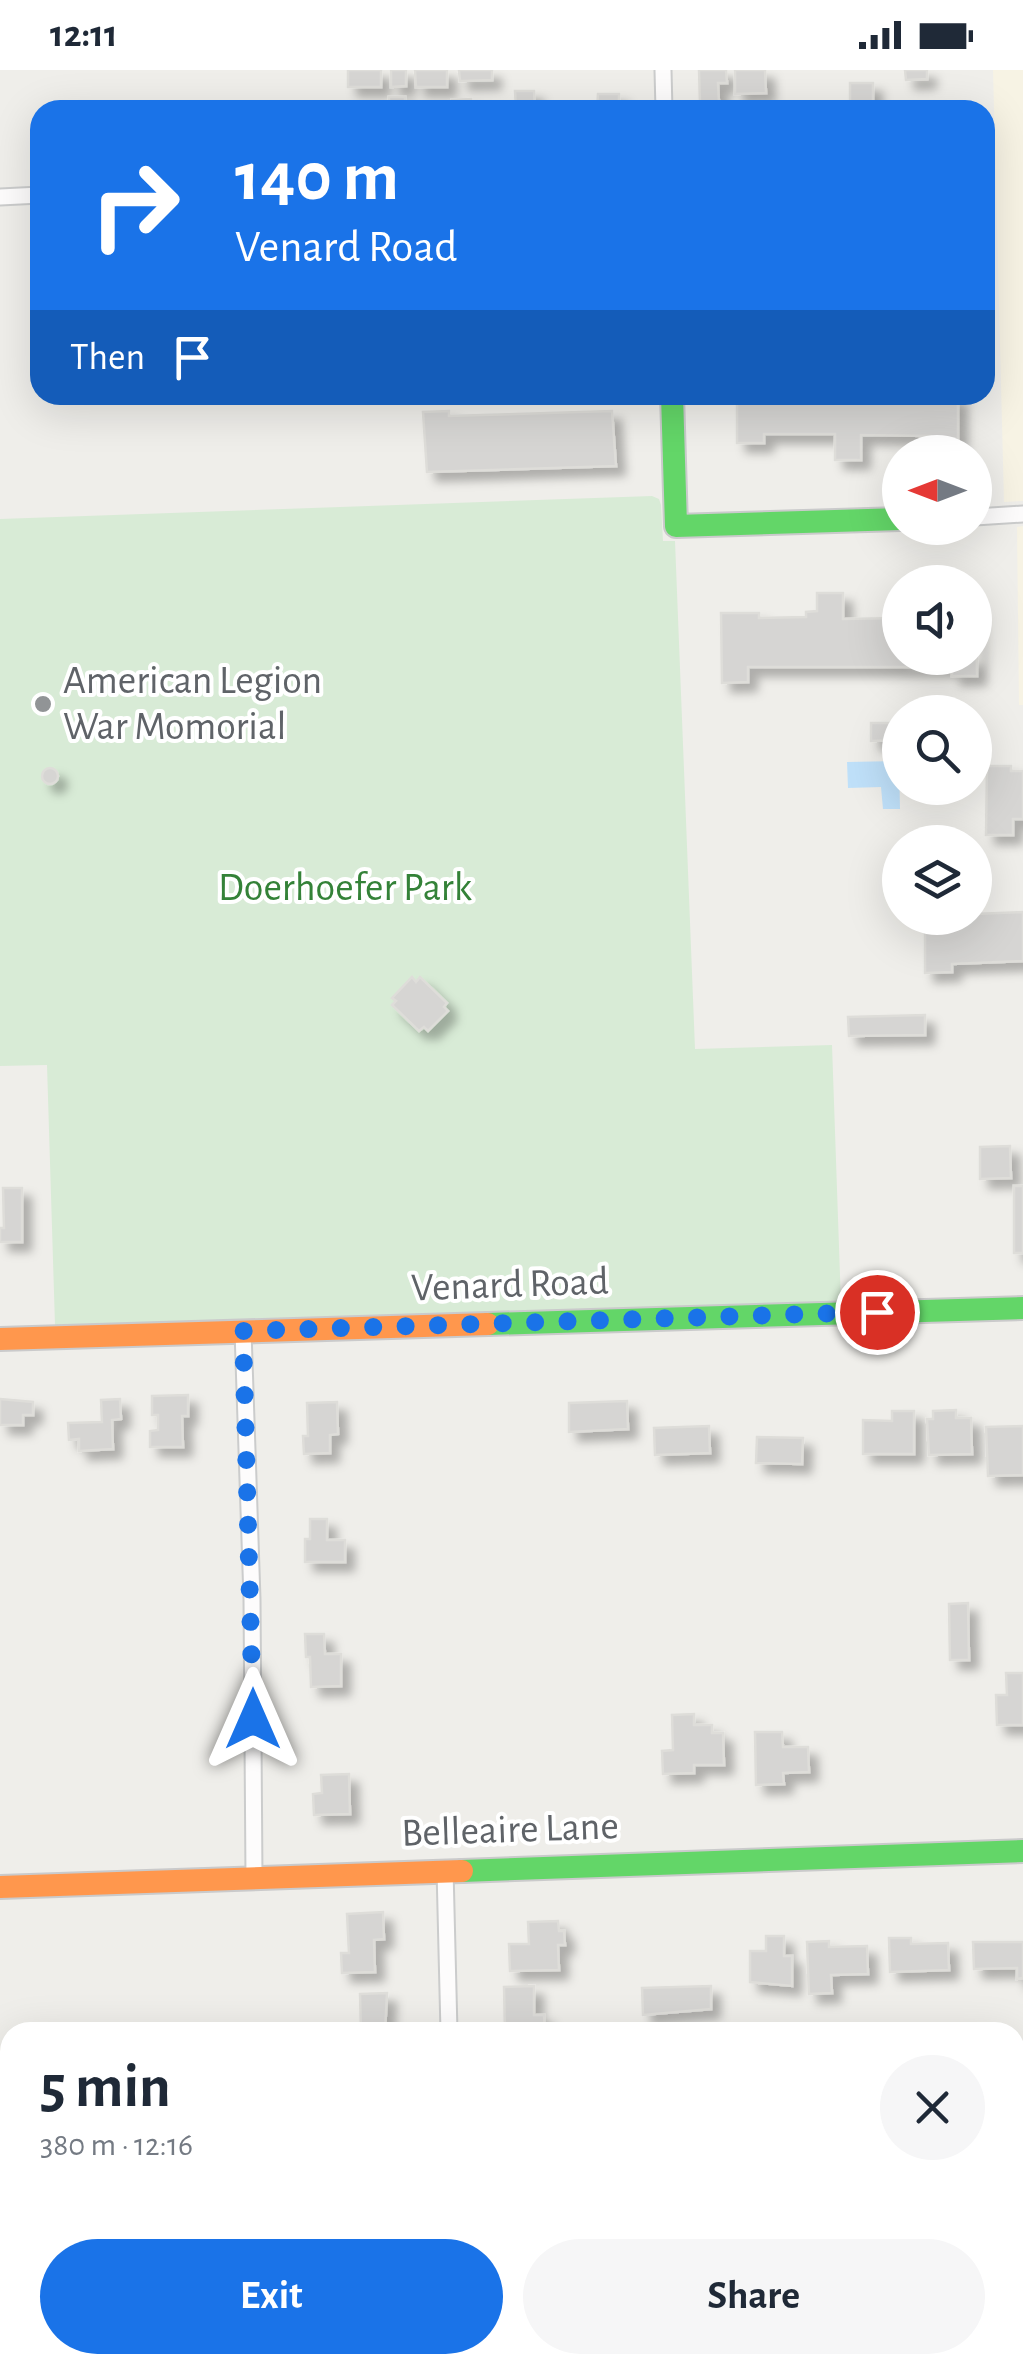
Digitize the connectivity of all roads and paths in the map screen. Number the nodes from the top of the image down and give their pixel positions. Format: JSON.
{"nodes":[{"id":1,"x":663,"y":70,"type":"edge"},
{"id":2,"x":664,"y":100,"type":"edge"},
{"id":3,"x":30,"y":196,"type":"edge"},
{"id":4,"x":0,"y":197,"type":"edge"},
{"id":5,"x":672,"y":405,"type":"edge"},
{"id":6,"x":1023,"y":514,"type":"edge"},
{"id":7,"x":992,"y":516,"type":"edge"},
{"id":8,"x":882,"y":520,"type":"edge"},
{"id":9,"x":1023,"y":1308,"type":"edge"},
{"id":10,"x":243,"y":1331,"type":"junction"},
{"id":11,"x":0,"y":1339,"type":"edge"},
{"id":12,"x":1023,"y":1850,"type":"edge"},
{"id":13,"x":444,"y":1869,"type":"junction"},
{"id":14,"x":254,"y":1879,"type":"junction"},
{"id":15,"x":0,"y":1887,"type":"edge"},
{"id":16,"x":449,"y":2022,"type":"edge"}],
"edges":[{"from":1,"to":2,"type":"street"},
{"from":3,"to":4,"type":"street"},
{"from":5,"to":8,"type":"street"},
{"from":6,"to":7,"type":"street"},
{"from":9,"to":10,"type":"street","name":"Venard Road"},
{"from":10,"to":11,"type":"street","name":"Venard Road"},
{"from":10,"to":14,"type":"street"},
{"from":12,"to":13,"type":"street","name":"Belleaire Lane"},
{"from":13,"to":14,"type":"street","name":"Belleaire Lane"},
{"from":13,"to":16,"type":"street"},
{"from":14,"to":15,"type":"street","name":"Belleaire Lane"}]}
